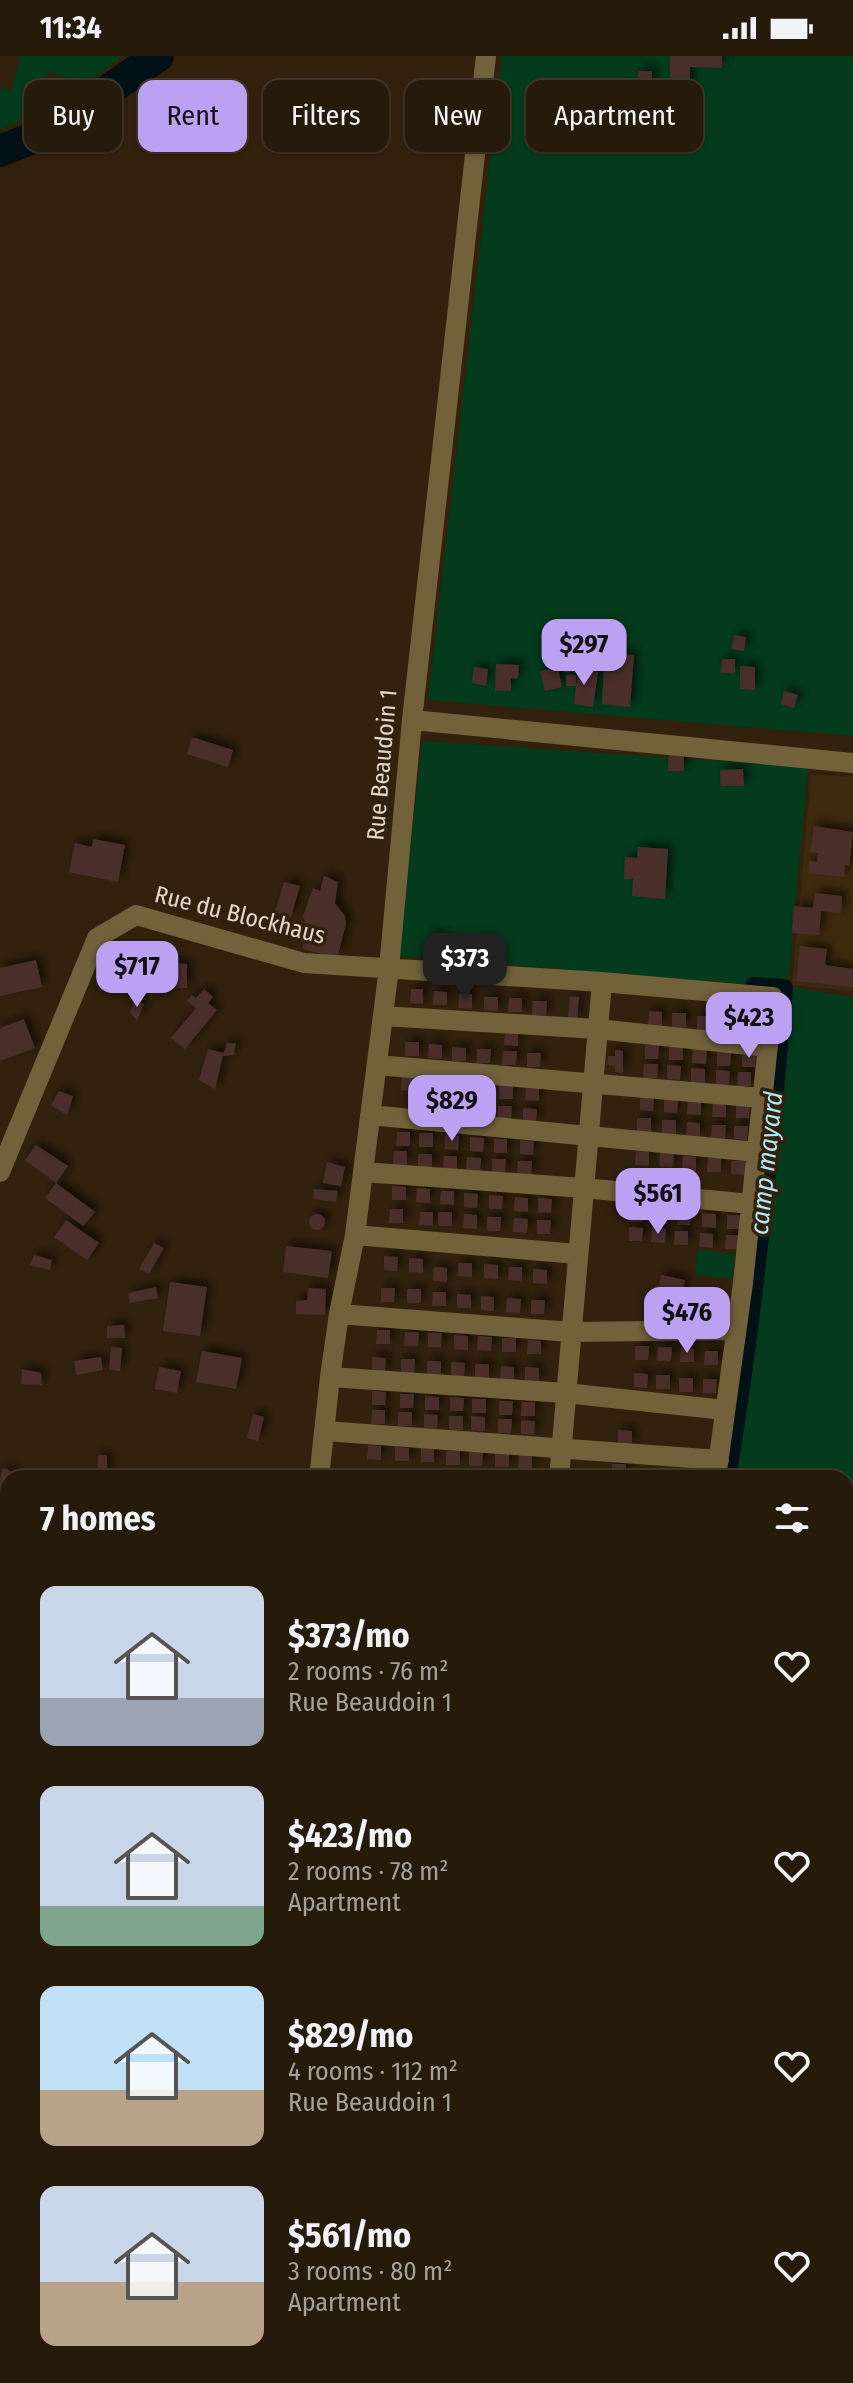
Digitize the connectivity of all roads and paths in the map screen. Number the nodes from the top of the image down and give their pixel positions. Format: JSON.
{"nodes":[{"id":1,"x":486,"y":56,"type":"edge"},
{"id":2,"x":412,"y":720,"type":"junction"},
{"id":3,"x":853,"y":763,"type":"edge"},
{"id":4,"x":389,"y":968,"type":"junction"},
{"id":5,"x":602,"y":982,"type":"junction"},
{"id":6,"x":383,"y":1016,"type":"junction"},
{"id":7,"x":597,"y":1029,"type":"junction"},
{"id":8,"x":768,"y":1047,"type":"junction"},
{"id":9,"x":377,"y":1065,"type":"junction"},
{"id":10,"x":592,"y":1083,"type":"junction"},
{"id":11,"x":762,"y":1098,"type":"junction"},
{"id":12,"x":370,"y":1115,"type":"junction"},
{"id":13,"x":587,"y":1134,"type":"junction"},
{"id":14,"x":757,"y":1152,"type":"junction"},
{"id":15,"x":0,"y":1172,"type":"edge"},
{"id":16,"x":363,"y":1172,"type":"junction"},
{"id":17,"x":583,"y":1188,"type":"junction"},
{"id":18,"x":751,"y":1204,"type":"junction"},
{"id":19,"x":355,"y":1235,"type":"junction"},
{"id":20,"x":577,"y":1254,"type":"junction"},
{"id":21,"x":339,"y":1314,"type":"junction"},
{"id":22,"x":736,"y":1330,"type":"junction"},
{"id":23,"x":571,"y":1332,"type":"junction"},
{"id":24,"x":330,"y":1377,"type":"junction"},
{"id":25,"x":565,"y":1393,"type":"junction"},
{"id":26,"x":725,"y":1410,"type":"junction"},
{"id":27,"x":325,"y":1431,"type":"junction"},
{"id":28,"x":561,"y":1448,"type":"junction"},
{"id":29,"x":718,"y":1469,"type":"edge"},
{"id":30,"x":320,"y":1470,"type":"edge"},
{"id":31,"x":560,"y":1470,"type":"edge"}],
"edges":[{"from":1,"to":2,"type":"street","name":"Rue Beaudoin 1"},
{"from":2,"to":3,"type":"street"},
{"from":2,"to":4,"type":"street","name":"Rue Beaudoin 1"},
{"from":4,"to":5,"type":"street","name":"Rue du Blockhaus"},
{"from":4,"to":6,"type":"street","name":"Rue Beaudoin 1"},
{"from":4,"to":15,"type":"street","name":"Rue du Blockhaus"},
{"from":5,"to":7,"type":"street"},
{"from":5,"to":8,"type":"street","name":"Rue du Blockhaus"},
{"from":6,"to":7,"type":"street"},
{"from":6,"to":9,"type":"street","name":"Rue Beaudoin 1"},
{"from":7,"to":8,"type":"street"},
{"from":7,"to":10,"type":"street"},
{"from":8,"to":11,"type":"street"},
{"from":9,"to":10,"type":"street"},
{"from":9,"to":12,"type":"street","name":"Rue Beaudoin 1"},
{"from":10,"to":11,"type":"street"},
{"from":10,"to":13,"type":"street"},
{"from":11,"to":14,"type":"street"},
{"from":12,"to":13,"type":"street"},
{"from":12,"to":16,"type":"street","name":"Rue Beaudoin 1"},
{"from":13,"to":14,"type":"street"},
{"from":13,"to":17,"type":"street"},
{"from":14,"to":18,"type":"street"},
{"from":16,"to":17,"type":"street"},
{"from":16,"to":19,"type":"street","name":"Rue Beaudoin 1"},
{"from":17,"to":18,"type":"street"},
{"from":17,"to":20,"type":"street"},
{"from":18,"to":22,"type":"street"},
{"from":19,"to":20,"type":"street"},
{"from":19,"to":21,"type":"street","name":"Rue Beaudoin 1"},
{"from":20,"to":23,"type":"street"},
{"from":21,"to":23,"type":"street"},
{"from":21,"to":24,"type":"street","name":"Rue Beaudoin 1"},
{"from":22,"to":23,"type":"street"},
{"from":22,"to":26,"type":"street"},
{"from":23,"to":25,"type":"street"},
{"from":24,"to":25,"type":"street"},
{"from":24,"to":27,"type":"street","name":"Rue Beaudoin 1"},
{"from":25,"to":26,"type":"street"},
{"from":25,"to":28,"type":"street"},
{"from":26,"to":29,"type":"street"},
{"from":27,"to":28,"type":"street"},
{"from":27,"to":30,"type":"street","name":"Rue Beaudoin 1"},
{"from":28,"to":29,"type":"street"},
{"from":28,"to":31,"type":"street"}]}
